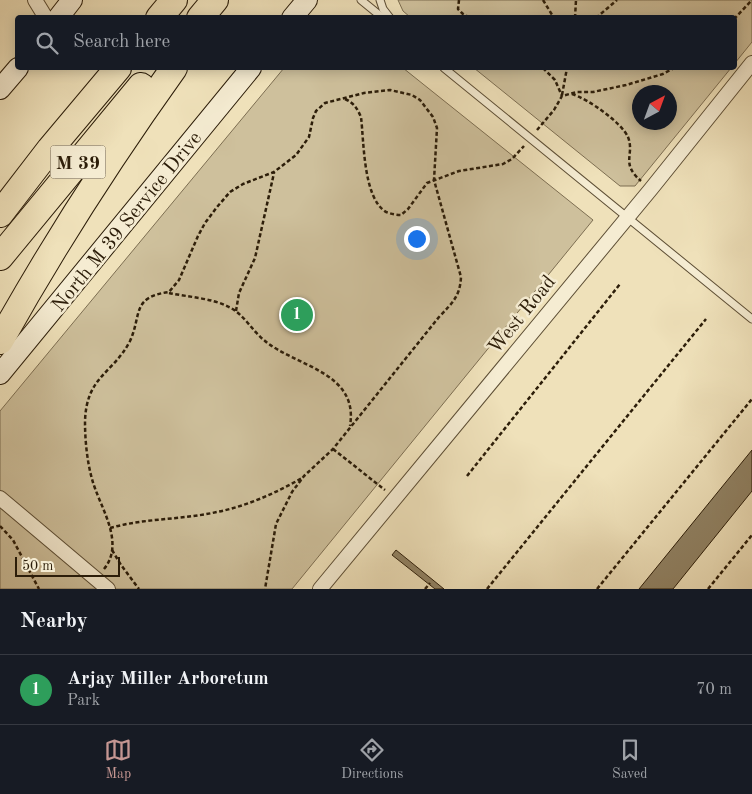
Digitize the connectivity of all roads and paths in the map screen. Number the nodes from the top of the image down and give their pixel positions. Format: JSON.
{"nodes":[{"id":1,"x":35,"y":0,"type":"edge"},
{"id":2,"x":72,"y":0,"type":"edge"},
{"id":3,"x":174,"y":0,"type":"edge"},
{"id":4,"x":215,"y":0,"type":"edge"},
{"id":5,"x":222,"y":0,"type":"edge"},
{"id":6,"x":307,"y":0,"type":"edge"},
{"id":7,"x":362,"y":0,"type":"edge"},
{"id":8,"x":380,"y":0,"type":"edge"},
{"id":9,"x":459,"y":0,"type":"edge"},
{"id":10,"x":543,"y":0,"type":"edge"},
{"id":11,"x":576,"y":0,"type":"edge"},
{"id":12,"x":617,"y":0,"type":"edge"},
{"id":13,"x":752,"y":0,"type":"edge"},
{"id":14,"x":44,"y":15,"type":"edge"},
{"id":15,"x":60,"y":15,"type":"edge"},
{"id":16,"x":162,"y":15,"type":"edge"},
{"id":17,"x":202,"y":15,"type":"edge"},
{"id":18,"x":211,"y":15,"type":"edge"},
{"id":19,"x":294,"y":15,"type":"edge"},
{"id":20,"x":380,"y":15,"type":"edge"},
{"id":21,"x":388,"y":15,"type":"edge"},
{"id":22,"x":464,"y":15,"type":"edge"},
{"id":23,"x":552,"y":15,"type":"edge"},
{"id":24,"x":575,"y":15,"type":"edge"},
{"id":25,"x":600,"y":15,"type":"edge"},
{"id":26,"x":737,"y":16,"type":"edge"},
{"id":27,"x":752,"y":63,"type":"edge"},
{"id":28,"x":16,"y":70,"type":"edge"},
{"id":29,"x":116,"y":70,"type":"edge"},
{"id":30,"x":156,"y":70,"type":"edge"},
{"id":31,"x":173,"y":70,"type":"edge"},
{"id":32,"x":250,"y":70,"type":"edge"},
{"id":33,"x":447,"y":70,"type":"edge"},
{"id":34,"x":545,"y":70,"type":"edge"},
{"id":35,"x":567,"y":70,"type":"edge"},
{"id":36,"x":670,"y":70,"type":"edge"},
{"id":37,"x":0,"y":89,"type":"edge"},
{"id":38,"x":571,"y":94,"type":"junction"},
{"id":39,"x":562,"y":96,"type":"junction"},
{"id":40,"x":344,"y":98,"type":"junction"},
{"id":41,"x":531,"y":137,"type":"junction"},
{"id":42,"x":50,"y":149,"type":"junction"},
{"id":43,"x":274,"y":172,"type":"junction"},
{"id":44,"x":434,"y":180,"type":"junction"},
{"id":45,"x":651,"y":189,"type":"junction"},
{"id":46,"x":0,"y":200,"type":"edge"},
{"id":47,"x":0,"y":214,"type":"edge"},
{"id":48,"x":627,"y":216,"type":"junction"},
{"id":49,"x":0,"y":257,"type":"edge"},
{"id":50,"x":620,"y":284,"type":"dead end"},
{"id":51,"x":169,"y":292,"type":"junction"},
{"id":52,"x":236,"y":311,"type":"junction"},
{"id":53,"x":706,"y":319,"type":"dead end"},
{"id":54,"x":752,"y":319,"type":"edge"},
{"id":55,"x":0,"y":341,"type":"edge"},
{"id":56,"x":0,"y":374,"type":"edge"},
{"id":57,"x":752,"y":399,"type":"edge"},
{"id":58,"x":349,"y":427,"type":"junction"},
{"id":59,"x":333,"y":449,"type":"junction"},
{"id":60,"x":304,"y":476,"type":"junction"},
{"id":61,"x":467,"y":476,"type":"dead end"},
{"id":62,"x":0,"y":498,"type":"edge"},
{"id":63,"x":396,"y":498,"type":"junction"},
{"id":64,"x":0,"y":526,"type":"edge"},
{"id":65,"x":110,"y":528,"type":"junction"},
{"id":66,"x":752,"y":535,"type":"edge"},
{"id":67,"x":430,"y":583,"type":"dead end"},
{"id":68,"x":39,"y":589,"type":"edge"},
{"id":69,"x":108,"y":589,"type":"edge"},
{"id":70,"x":139,"y":589,"type":"edge"},
{"id":71,"x":265,"y":589,"type":"edge"},
{"id":72,"x":320,"y":589,"type":"edge"},
{"id":73,"x":425,"y":589,"type":"edge"},
{"id":74,"x":487,"y":589,"type":"edge"},
{"id":75,"x":597,"y":589,"type":"edge"},
{"id":76,"x":708,"y":589,"type":"edge"}],
"edges":[{"from":1,"to":14,"type":"street"},
{"from":2,"to":15,"type":"main road"},
{"from":3,"to":16,"type":"highway"},
{"from":4,"to":17,"type":"highway"},
{"from":5,"to":18,"type":"highway"},
{"from":6,"to":19,"type":"main road"},
{"from":7,"to":20,"type":"lane"},
{"from":8,"to":21,"type":"lane"},
{"from":9,"to":22,"type":"path"},
{"from":10,"to":23,"type":"path"},
{"from":11,"to":24,"type":"path"},
{"from":12,"to":25,"type":"path"},
{"from":13,"to":26,"type":"path"},
{"from":27,"to":45,"type":"street","name":"West Road"},
{"from":28,"to":37,"type":"main road"},
{"from":29,"to":42,"type":"highway","number":"M 39"},
{"from":30,"to":49,"type":"highway","number":"M 39"},
{"from":31,"to":55,"type":"highway"},
{"from":32,"to":56,"type":"main road","name":"North M 39 Service Drive"},
{"from":33,"to":41,"type":"lane"},
{"from":34,"to":39,"type":"path"},
{"from":35,"to":39,"type":"path"},
{"from":36,"to":38,"type":"path"},
{"from":38,"to":39,"type":"path"},
{"from":38,"to":45,"type":"path"},
{"from":39,"to":41,"type":"path"},
{"from":40,"to":43,"type":"path"},
{"from":40,"to":44,"type":"path"},
{"from":40,"to":44,"type":"path"},
{"from":41,"to":44,"type":"path"},
{"from":41,"to":48,"type":"lane"},
{"from":42,"to":46,"type":"highway"},
{"from":42,"to":47,"type":"highway","number":"M 39"},
{"from":43,"to":51,"type":"path"},
{"from":43,"to":52,"type":"path"},
{"from":44,"to":58,"type":"path"},
{"from":45,"to":48,"type":"street","name":"West Road"},
{"from":48,"to":54,"type":"lane"},
{"from":48,"to":63,"type":"street","name":"West Road"},
{"from":50,"to":61,"type":"path"},
{"from":51,"to":52,"type":"path"},
{"from":51,"to":65,"type":"path"},
{"from":52,"to":58,"type":"path"},
{"from":53,"to":74,"type":"path"},
{"from":57,"to":75,"type":"path"},
{"from":58,"to":59,"type":"path"},
{"from":59,"to":60,"type":"path"},
{"from":59,"to":63,"type":"path"},
{"from":60,"to":65,"type":"path"},
{"from":60,"to":71,"type":"path"},
{"from":62,"to":69,"type":"street"},
{"from":63,"to":72,"type":"street","name":"West Road"},
{"from":64,"to":68,"type":"path"},
{"from":65,"to":70,"type":"path"},
{"from":66,"to":76,"type":"path"},
{"from":67,"to":73,"type":"path"}]}
